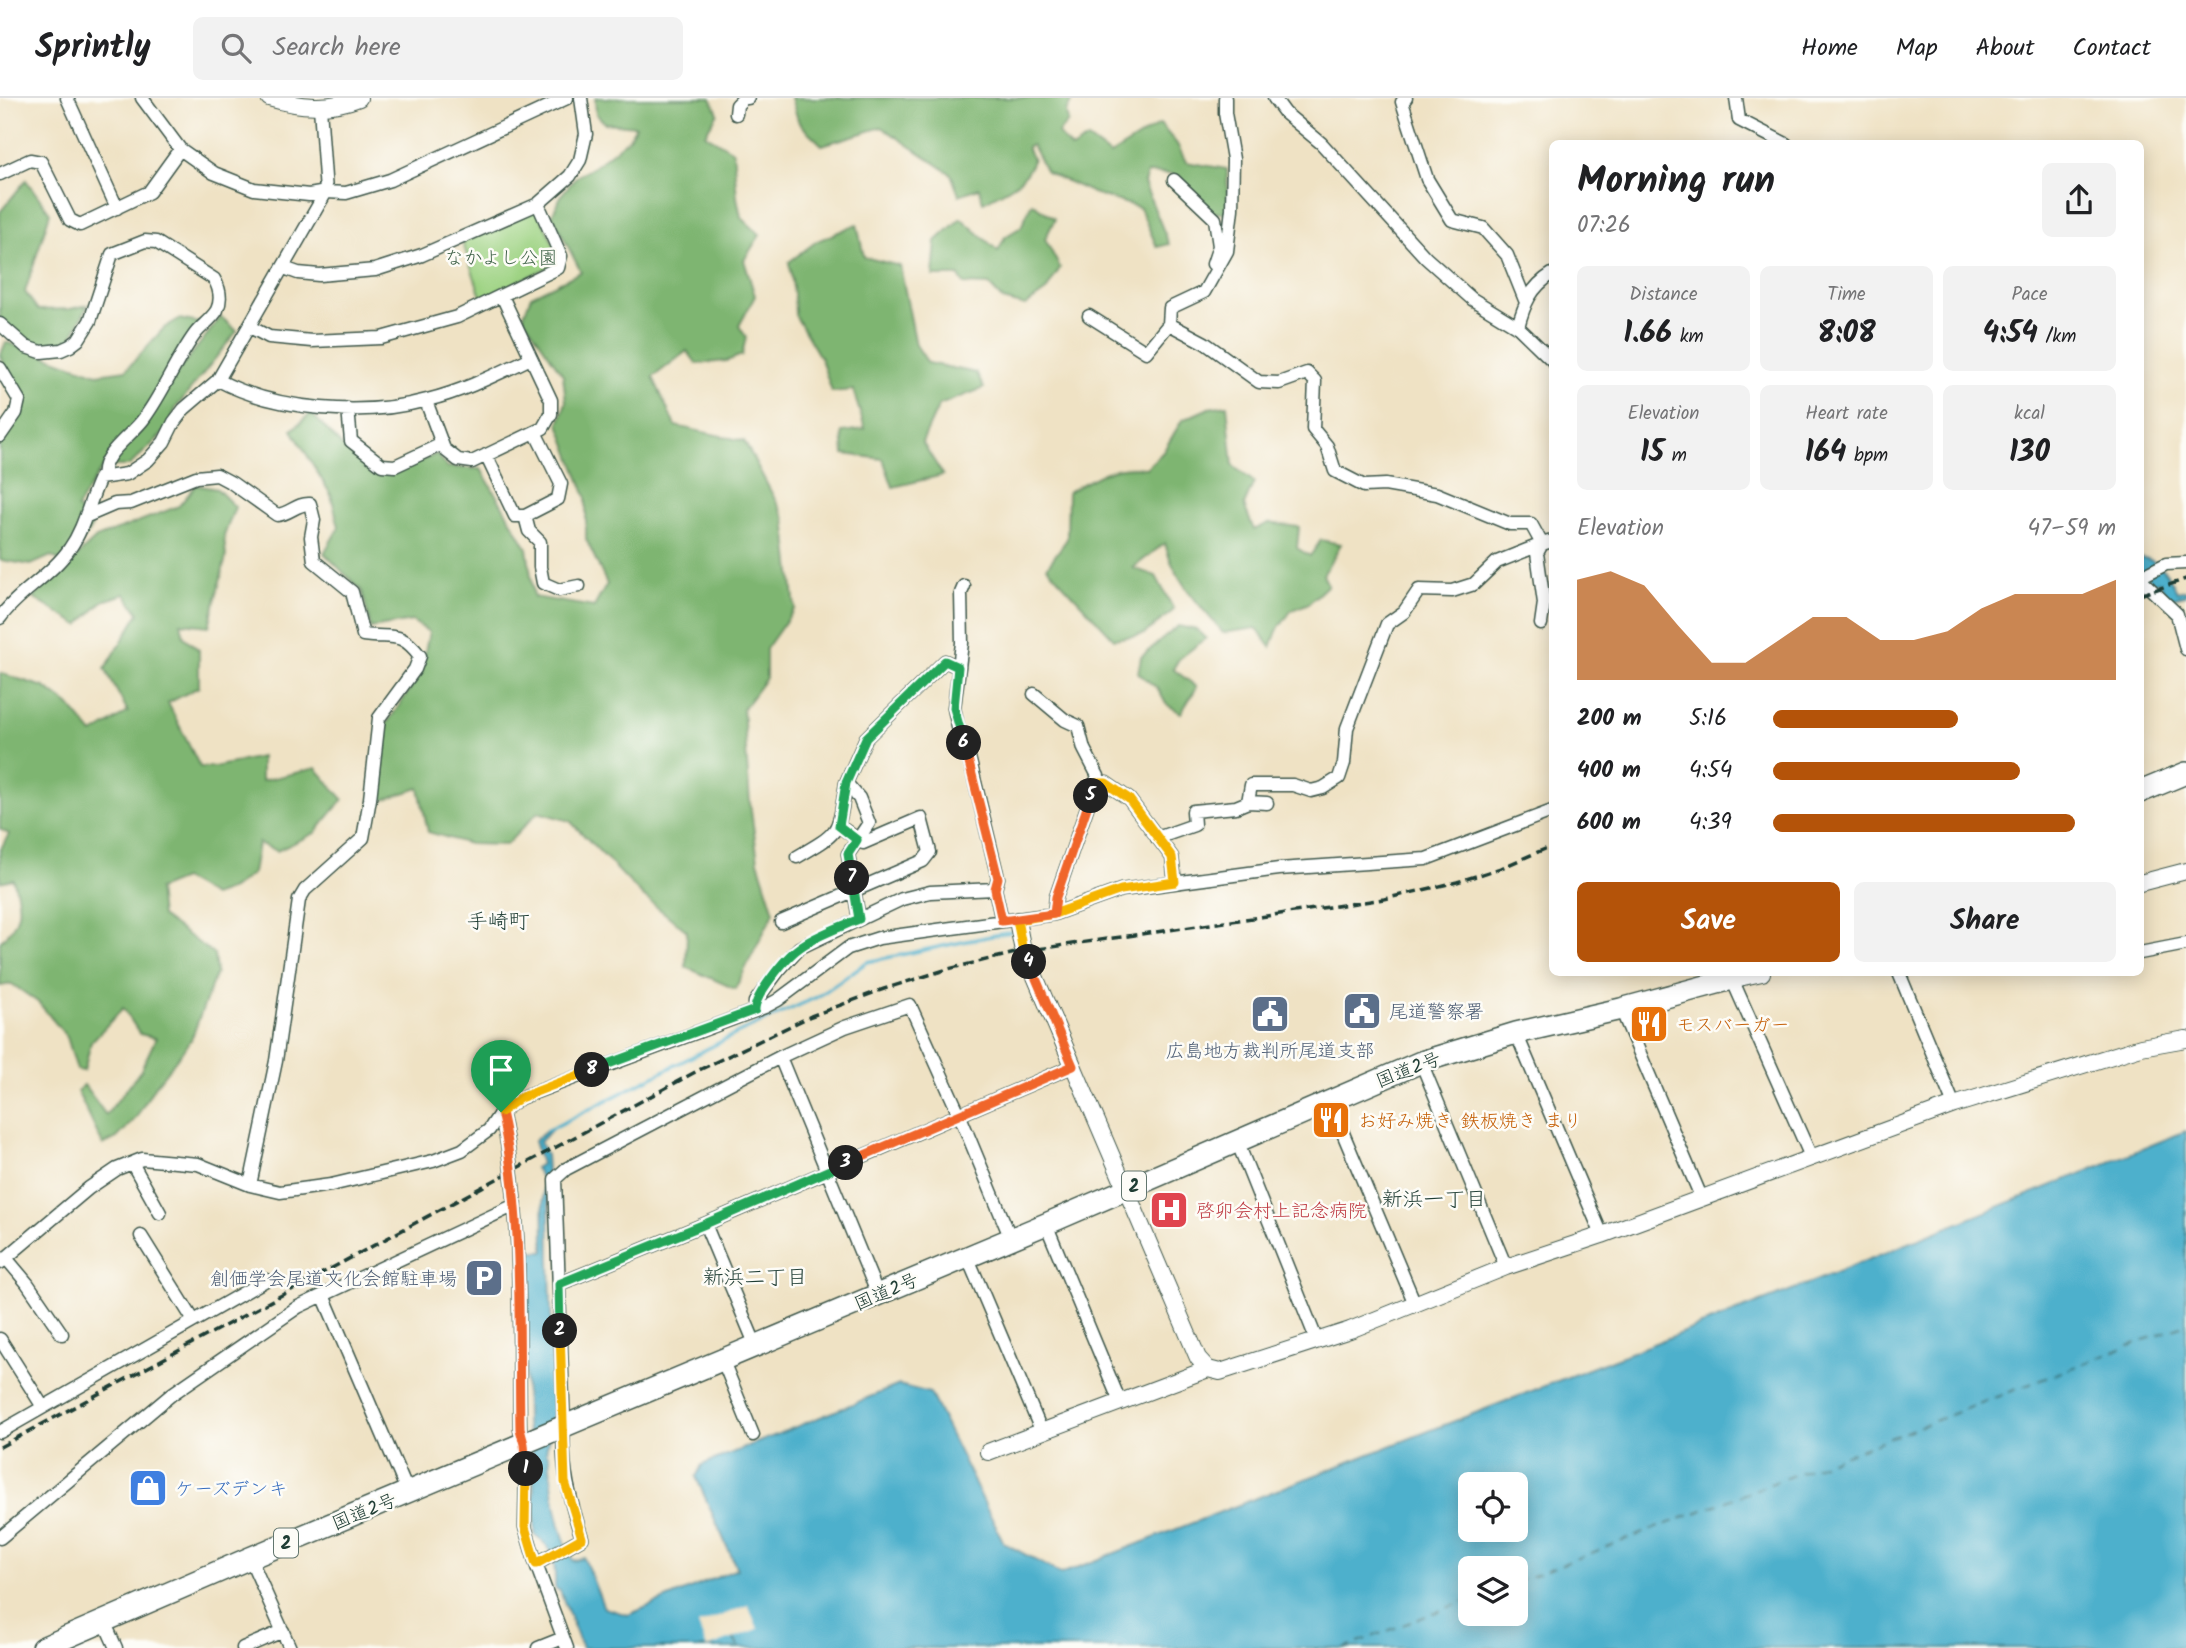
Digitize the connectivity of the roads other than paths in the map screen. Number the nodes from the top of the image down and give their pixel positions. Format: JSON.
{"nodes":[{"id":1,"x":66,"y":98,"type":"edge"},
{"id":2,"x":142,"y":98,"type":"edge"},
{"id":3,"x":269,"y":98,"type":"edge"},
{"id":4,"x":359,"y":98,"type":"edge"},
{"id":5,"x":567,"y":98,"type":"edge"},
{"id":6,"x":581,"y":98,"type":"edge"},
{"id":7,"x":748,"y":98,"type":"edge"},
{"id":8,"x":1225,"y":98,"type":"edge"},
{"id":9,"x":1274,"y":98,"type":"edge"},
{"id":10,"x":1406,"y":98,"type":"edge"},
{"id":11,"x":1736,"y":98,"type":"edge"},
{"id":12,"x":320,"y":107,"type":"junction"},
{"id":13,"x":736,"y":114,"type":"dead end"},
{"id":14,"x":1778,"y":140,"type":"edge"},
{"id":15,"x":180,"y":149,"type":"junction"},
{"id":16,"x":0,"y":174,"type":"edge"},
{"id":17,"x":1174,"y":180,"type":"dead end"},
{"id":18,"x":326,"y":192,"type":"junction"},
{"id":19,"x":538,"y":204,"type":"junction"},
{"id":20,"x":117,"y":208,"type":"junction"},
{"id":21,"x":284,"y":268,"type":"junction"},
{"id":22,"x":1215,"y":271,"type":"junction"},
{"id":23,"x":1549,"y":276,"type":"edge"},
{"id":24,"x":502,"y":296,"type":"junction"},
{"id":25,"x":1525,"y":300,"type":"junction"},
{"id":26,"x":1089,"y":316,"type":"dead end"},
{"id":27,"x":0,"y":324,"type":"edge"},
{"id":28,"x":1168,"y":324,"type":"junction"},
{"id":29,"x":250,"y":327,"type":"junction"},
{"id":30,"x":1518,"y":327,"type":"junction"},
{"id":31,"x":1549,"y":353,"type":"edge"},
{"id":32,"x":531,"y":358,"type":"junction"},
{"id":33,"x":0,"y":368,"type":"edge"},
{"id":34,"x":218,"y":380,"type":"junction"},
{"id":35,"x":426,"y":401,"type":"junction"},
{"id":36,"x":348,"y":409,"type":"junction"},
{"id":37,"x":535,"y":432,"type":"junction"},
{"id":38,"x":0,"y":436,"type":"edge"},
{"id":39,"x":442,"y":444,"type":"junction"},
{"id":40,"x":486,"y":455,"type":"junction"},
{"id":41,"x":104,"y":476,"type":"junction"},
{"id":42,"x":87,"y":516,"type":"junction"},
{"id":43,"x":525,"y":516,"type":"junction"},
{"id":44,"x":1547,"y":543,"type":"edge"},
{"id":45,"x":2186,"y":563,"type":"edge"},
{"id":46,"x":2144,"y":576,"type":"edge"},
{"id":47,"x":2144,"y":579,"type":"edge"},
{"id":48,"x":579,"y":586,"type":"dead end"},
{"id":49,"x":964,"y":586,"type":"dead end"},
{"id":50,"x":2182,"y":613,"type":"edge"},
{"id":51,"x":0,"y":618,"type":"edge"},
{"id":52,"x":1541,"y":624,"type":"dead end"},
{"id":53,"x":2186,"y":649,"type":"edge"},
{"id":54,"x":958,"y":667,"type":"junction"},
{"id":55,"x":1034,"y":694,"type":"dead end"},
{"id":56,"x":2186,"y":772,"type":"edge"},
{"id":57,"x":846,"y":783,"type":"junction"},
{"id":58,"x":1096,"y":783,"type":"junction"},
{"id":59,"x":2144,"y":790,"type":"edge"},
{"id":60,"x":1248,"y":802,"type":"junction"},
{"id":61,"x":1267,"y":803,"type":"dead end"},
{"id":62,"x":1549,"y":812,"type":"edge"},
{"id":63,"x":839,"y":826,"type":"junction"},
{"id":64,"x":1157,"y":838,"type":"junction"},
{"id":65,"x":857,"y":840,"type":"junction"},
{"id":66,"x":797,"y":857,"type":"dead end"},
{"id":67,"x":2186,"y":871,"type":"edge"},
{"id":68,"x":1175,"y":882,"type":"junction"},
{"id":69,"x":2144,"y":882,"type":"edge"},
{"id":70,"x":995,"y":889,"type":"junction"},
{"id":71,"x":854,"y":890,"type":"junction"},
{"id":72,"x":1054,"y":914,"type":"junction"},
{"id":73,"x":859,"y":919,"type":"junction"},
{"id":74,"x":1009,"y":921,"type":"junction"},
{"id":75,"x":781,"y":922,"type":"dead end"},
{"id":76,"x":2186,"y":944,"type":"edge"},
{"id":77,"x":2144,"y":952,"type":"edge"},
{"id":78,"x":1738,"y":976,"type":"edge"},
{"id":79,"x":1900,"y":976,"type":"edge"},
{"id":80,"x":1622,"y":1009,"type":"junction"},
{"id":81,"x":755,"y":1010,"type":"junction"},
{"id":82,"x":1517,"y":1033,"type":"junction"},
{"id":83,"x":2186,"y":1039,"type":"edge"},
{"id":84,"x":780,"y":1057,"type":"junction"},
{"id":85,"x":1421,"y":1062,"type":"junction"},
{"id":86,"x":1073,"y":1066,"type":"junction"},
{"id":87,"x":1329,"y":1100,"type":"junction"},
{"id":88,"x":1954,"y":1105,"type":"junction"},
{"id":89,"x":501,"y":1112,"type":"junction"},
{"id":90,"x":960,"y":1115,"type":"junction"},
{"id":91,"x":1237,"y":1141,"type":"junction"},
{"id":92,"x":1812,"y":1159,"type":"junction"},
{"id":93,"x":131,"y":1163,"type":"junction"},
{"id":94,"x":826,"y":1171,"type":"junction"},
{"id":95,"x":250,"y":1185,"type":"junction"},
{"id":96,"x":1126,"y":1189,"type":"junction"},
{"id":97,"x":1702,"y":1199,"type":"junction"},
{"id":98,"x":515,"y":1205,"type":"junction"},
{"id":99,"x":160,"y":1213,"type":"dead end"},
{"id":100,"x":705,"y":1224,"type":"junction"},
{"id":101,"x":1046,"y":1224,"type":"junction"},
{"id":102,"x":1602,"y":1235,"type":"junction"},
{"id":103,"x":141,"y":1236,"type":"dead end"},
{"id":104,"x":1011,"y":1238,"type":"junction"},
{"id":105,"x":967,"y":1256,"type":"junction"},
{"id":106,"x":3,"y":1261,"type":"edge"},
{"id":107,"x":1506,"y":1268,"type":"junction"},
{"id":108,"x":266,"y":1280,"type":"dead end"},
{"id":109,"x":559,"y":1284,"type":"junction"},
{"id":110,"x":323,"y":1295,"type":"junction"},
{"id":111,"x":878,"y":1295,"type":"junction"},
{"id":112,"x":1415,"y":1304,"type":"junction"},
{"id":113,"x":194,"y":1321,"type":"junction"},
{"id":114,"x":62,"y":1334,"type":"dead end"},
{"id":115,"x":0,"y":1339,"type":"edge"},
{"id":116,"x":1317,"y":1341,"type":"junction"},
{"id":117,"x":756,"y":1346,"type":"junction"},
{"id":118,"x":723,"y":1361,"type":"junction"},
{"id":119,"x":1208,"y":1369,"type":"junction"},
{"id":120,"x":1119,"y":1402,"type":"junction"},
{"id":121,"x":43,"y":1408,"type":"junction"},
{"id":122,"x":1041,"y":1430,"type":"junction"},
{"id":123,"x":0,"y":1432,"type":"edge"},
{"id":124,"x":753,"y":1435,"type":"dead end"},
{"id":125,"x":542,"y":1436,"type":"junction"},
{"id":126,"x":988,"y":1452,"type":"dead end"},
{"id":127,"x":408,"y":1493,"type":"junction"},
{"id":128,"x":0,"y":1538,"type":"edge"},
{"id":129,"x":250,"y":1558,"type":"junction"},
{"id":130,"x":536,"y":1564,"type":"junction"},
{"id":131,"x":104,"y":1621,"type":"junction"},
{"id":132,"x":283,"y":1631,"type":"junction"},
{"id":133,"x":565,"y":1643,"type":"edge"},
{"id":134,"x":42,"y":1648,"type":"edge"},
{"id":135,"x":116,"y":1648,"type":"edge"},
{"id":136,"x":243,"y":1648,"type":"edge"},
{"id":137,"x":290,"y":1648,"type":"edge"},
{"id":138,"x":538,"y":1648,"type":"edge"}],
"edges":[{"from":1,"to":20,"type":"street"},
{"from":2,"to":15,"type":"street"},
{"from":3,"to":12,"type":"street"},
{"from":4,"to":12,"type":"street"},
{"from":5,"to":18,"type":"street"},
{"from":6,"to":19,"type":"street"},
{"from":7,"to":13,"type":"street"},
{"from":8,"to":22,"type":"street"},
{"from":9,"to":30,"type":"street"},
{"from":10,"to":25,"type":"street"},
{"from":11,"to":14,"type":"street"},
{"from":12,"to":18,"type":"street"},
{"from":15,"to":18,"type":"street"},
{"from":15,"to":20,"type":"street"},
{"from":16,"to":20,"type":"street"},
{"from":17,"to":22,"type":"street"},
{"from":18,"to":21,"type":"street"},
{"from":19,"to":21,"type":"street"},
{"from":19,"to":24,"type":"street"},
{"from":21,"to":29,"type":"street"},
{"from":22,"to":28,"type":"street"},
{"from":23,"to":25,"type":"street"},
{"from":24,"to":29,"type":"street"},
{"from":24,"to":32,"type":"street"},
{"from":25,"to":30,"type":"street"},
{"from":26,"to":28,"type":"street"},
{"from":27,"to":41,"type":"street"},
{"from":28,"to":44,"type":"street"},
{"from":29,"to":34,"type":"street"},
{"from":30,"to":31,"type":"street"},
{"from":32,"to":35,"type":"street"},
{"from":32,"to":37,"type":"street"},
{"from":33,"to":38,"type":"street"},
{"from":34,"to":36,"type":"street"},
{"from":34,"to":41,"type":"street"},
{"from":35,"to":36,"type":"street"},
{"from":35,"to":39,"type":"street"},
{"from":36,"to":39,"type":"street"},
{"from":37,"to":40,"type":"street"},
{"from":37,"to":43,"type":"street"},
{"from":39,"to":40,"type":"street"},
{"from":40,"to":43,"type":"street"},
{"from":41,"to":42,"type":"street"},
{"from":42,"to":51,"type":"street"},
{"from":42,"to":95,"type":"street"},
{"from":43,"to":48,"type":"street"},
{"from":44,"to":52,"type":"street"},
{"from":44,"to":60,"type":"street"},
{"from":45,"to":46,"type":"street"},
{"from":47,"to":50,"type":"street"},
{"from":49,"to":54,"type":"street"},
{"from":50,"to":53,"type":"street"},
{"from":54,"to":57,"type":"street"},
{"from":54,"to":70,"type":"street"},
{"from":55,"to":58,"type":"street"},
{"from":56,"to":59,"type":"highway"},
{"from":57,"to":63,"type":"street"},
{"from":57,"to":65,"type":"street"},
{"from":58,"to":64,"type":"street"},
{"from":58,"to":72,"type":"street"},
{"from":60,"to":61,"type":"street"},
{"from":60,"to":64,"type":"street"},
{"from":62,"to":68,"type":"street"},
{"from":63,"to":65,"type":"street"},
{"from":63,"to":66,"type":"street"},
{"from":64,"to":68,"type":"street"},
{"from":65,"to":71,"type":"street"},
{"from":65,"to":71,"type":"street"},
{"from":67,"to":69,"type":"street"},
{"from":68,"to":72,"type":"street"},
{"from":70,"to":73,"type":"street"},
{"from":70,"to":74,"type":"street"},
{"from":71,"to":73,"type":"street"},
{"from":71,"to":75,"type":"street"},
{"from":72,"to":74,"type":"street"},
{"from":73,"to":81,"type":"street"},
{"from":74,"to":81,"type":"street"},
{"from":74,"to":86,"type":"street"},
{"from":76,"to":77,"type":"street"},
{"from":78,"to":80,"type":"highway","name":"国道2号","number":"2"},
{"from":78,"to":92,"type":"street"},
{"from":79,"to":88,"type":"street"},
{"from":80,"to":82,"type":"highway","name":"国道2号","number":"2"},
{"from":80,"to":97,"type":"street"},
{"from":81,"to":89,"type":"street"},
{"from":82,"to":85,"type":"highway","name":"国道2号","number":"2"},
{"from":82,"to":102,"type":"street"},
{"from":83,"to":88,"type":"street"},
{"from":84,"to":90,"type":"street"},
{"from":84,"to":94,"type":"street"},
{"from":84,"to":109,"type":"street"},
{"from":85,"to":87,"type":"highway","name":"国道2号","number":"2"},
{"from":85,"to":107,"type":"street"},
{"from":86,"to":90,"type":"street"},
{"from":86,"to":96,"type":"street"},
{"from":87,"to":91,"type":"highway","name":"国道2号","number":"2"},
{"from":87,"to":112,"type":"street"},
{"from":88,"to":92,"type":"street"},
{"from":89,"to":95,"type":"street"},
{"from":89,"to":98,"type":"street"},
{"from":90,"to":94,"type":"street"},
{"from":90,"to":104,"type":"street"},
{"from":91,"to":96,"type":"highway","name":"国道2号","number":"2"},
{"from":91,"to":116,"type":"street"},
{"from":92,"to":97,"type":"street"},
{"from":93,"to":95,"type":"street"},
{"from":93,"to":99,"type":"street"},
{"from":93,"to":106,"type":"street"},
{"from":94,"to":100,"type":"street"},
{"from":94,"to":111,"type":"street"},
{"from":96,"to":101,"type":"highway","name":"国道2号","number":"2"},
{"from":96,"to":119,"type":"street"},
{"from":97,"to":102,"type":"street"},
{"from":98,"to":110,"type":"street"},
{"from":98,"to":125,"type":"street"},
{"from":100,"to":109,"type":"street"},
{"from":100,"to":117,"type":"street"},
{"from":101,"to":104,"type":"highway","name":"国道2号","number":"2"},
{"from":101,"to":120,"type":"street"},
{"from":102,"to":107,"type":"street"},
{"from":103,"to":113,"type":"street"},
{"from":104,"to":105,"type":"highway","name":"国道2号","number":"2"},
{"from":105,"to":111,"type":"highway","name":"国道2号","number":"2"},
{"from":105,"to":122,"type":"street"},
{"from":106,"to":114,"type":"street"},
{"from":107,"to":112,"type":"street"},
{"from":108,"to":113,"type":"street"},
{"from":109,"to":125,"type":"street"},
{"from":110,"to":127,"type":"street"},
{"from":110,"to":128,"type":"street"},
{"from":111,"to":117,"type":"highway","name":"国道2号","number":"2"},
{"from":112,"to":116,"type":"street"},
{"from":113,"to":121,"type":"street"},
{"from":115,"to":121,"type":"street"},
{"from":116,"to":119,"type":"street"},
{"from":117,"to":118,"type":"highway","name":"国道2号","number":"2"},
{"from":118,"to":124,"type":"street"},
{"from":118,"to":125,"type":"highway","name":"国道2号","number":"2"},
{"from":119,"to":120,"type":"street"},
{"from":120,"to":122,"type":"street"},
{"from":121,"to":123,"type":"street"},
{"from":122,"to":126,"type":"street"},
{"from":125,"to":127,"type":"highway","name":"国道2号","number":"2"},
{"from":125,"to":130,"type":"street"},
{"from":125,"to":130,"type":"street"},
{"from":127,"to":129,"type":"highway","name":"国道2号","number":"2"},
{"from":129,"to":131,"type":"highway","name":"国道2号","number":"2"},
{"from":129,"to":132,"type":"street"},
{"from":130,"to":133,"type":"street"},
{"from":131,"to":134,"type":"highway","name":"国道2号","number":"2"},
{"from":131,"to":135,"type":"street"},
{"from":132,"to":136,"type":"street"},
{"from":132,"to":137,"type":"street"},
{"from":133,"to":138,"type":"street"}]}
